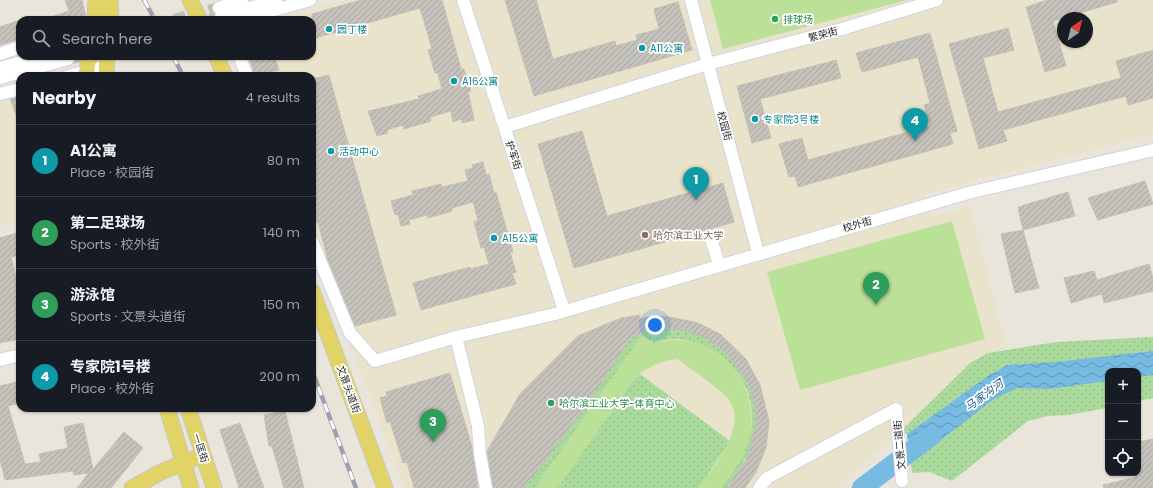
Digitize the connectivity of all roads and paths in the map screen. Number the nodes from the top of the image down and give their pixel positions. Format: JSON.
{"nodes":[{"id":1,"x":96,"y":0,"type":"edge"},
{"id":2,"x":110,"y":0,"type":"edge"},
{"id":3,"x":190,"y":0,"type":"edge"},
{"id":4,"x":242,"y":0,"type":"edge"},
{"id":5,"x":276,"y":0,"type":"edge"},
{"id":6,"x":310,"y":0,"type":"edge"},
{"id":7,"x":463,"y":0,"type":"edge"},
{"id":8,"x":691,"y":0,"type":"edge"},
{"id":9,"x":937,"y":0,"type":"edge"},
{"id":10,"x":94,"y":16,"type":"edge"},
{"id":11,"x":109,"y":16,"type":"edge"},
{"id":12,"x":198,"y":16,"type":"edge"},
{"id":13,"x":253,"y":16,"type":"edge"},
{"id":14,"x":16,"y":49,"type":"edge"},
{"id":15,"x":0,"y":54,"type":"edge"},
{"id":16,"x":29,"y":60,"type":"edge"},
{"id":17,"x":64,"y":60,"type":"edge"},
{"id":18,"x":88,"y":60,"type":"edge"},
{"id":19,"x":218,"y":60,"type":"edge"},
{"id":20,"x":241,"y":60,"type":"edge"},
{"id":21,"x":708,"y":64,"type":"junction"},
{"id":22,"x":106,"y":66,"type":"edge"},
{"id":23,"x":0,"y":68,"type":"edge"},
{"id":24,"x":21,"y":72,"type":"edge"},
{"id":25,"x":86,"y":72,"type":"edge"},
{"id":26,"x":91,"y":72,"type":"edge"},
{"id":27,"x":223,"y":72,"type":"edge"},
{"id":28,"x":245,"y":72,"type":"edge"},
{"id":29,"x":16,"y":74,"type":"edge"},
{"id":30,"x":0,"y":78,"type":"edge"},
{"id":31,"x":16,"y":90,"type":"edge"},
{"id":32,"x":0,"y":94,"type":"edge"},
{"id":33,"x":504,"y":127,"type":"junction"},
{"id":34,"x":1153,"y":150,"type":"edge"},
{"id":35,"x":710,"y":236,"type":"dead end"},
{"id":36,"x":316,"y":251,"type":"edge"},
{"id":37,"x":758,"y":253,"type":"junction"},
{"id":38,"x":719,"y":264,"type":"junction"},
{"id":39,"x":316,"y":302,"type":"edge"},
{"id":40,"x":564,"y":310,"type":"junction"},
{"id":41,"x":456,"y":337,"type":"junction"},
{"id":42,"x":16,"y":356,"type":"edge"},
{"id":43,"x":0,"y":360,"type":"edge"},
{"id":44,"x":169,"y":412,"type":"edge"},
{"id":45,"x":189,"y":412,"type":"edge"},
{"id":46,"x":203,"y":455,"type":"junction"},
{"id":47,"x":184,"y":463,"type":"junction"},
{"id":48,"x":902,"y":486,"type":"edge"},
{"id":49,"x":132,"y":488,"type":"edge"},
{"id":50,"x":191,"y":488,"type":"edge"},
{"id":51,"x":213,"y":488,"type":"edge"},
{"id":52,"x":385,"y":488,"type":"edge"},
{"id":53,"x":486,"y":488,"type":"edge"},
{"id":54,"x":759,"y":488,"type":"edge"}],
"edges":[{"from":1,"to":10,"type":"main road"},
{"from":2,"to":11,"type":"main road"},
{"from":3,"to":12,"type":"main road"},
{"from":4,"to":5,"type":"street"},
{"from":6,"to":13,"type":"street"},
{"from":7,"to":33,"type":"street","name":"护军街"},
{"from":8,"to":21,"type":"street","name":"校园街"},
{"from":9,"to":21,"type":"street","name":"繁荣街"},
{"from":14,"to":15,"type":"street"},
{"from":16,"to":23,"type":"street"},
{"from":17,"to":24,"type":"street"},
{"from":18,"to":25,"type":"main road"},
{"from":19,"to":27,"type":"main road"},
{"from":20,"to":28,"type":"street"},
{"from":21,"to":33,"type":"street","name":"繁荣街"},
{"from":21,"to":37,"type":"street","name":"校园街"},
{"from":22,"to":26,"type":"street"},
{"from":29,"to":30,"type":"street"},
{"from":31,"to":32,"type":"street"},
{"from":33,"to":40,"type":"street","name":"护军街"},
{"from":34,"to":37,"type":"street","name":"校外街"},
{"from":35,"to":38,"type":"street"},
{"from":36,"to":41,"type":"street","name":"校外街"},
{"from":37,"to":38,"type":"street","name":"校外街"},
{"from":38,"to":40,"type":"street","name":"校外街"},
{"from":39,"to":52,"type":"main road","name":"文景头道街"},
{"from":40,"to":41,"type":"street","name":"校外街"},
{"from":41,"to":53,"type":"street"},
{"from":42,"to":43,"type":"street"},
{"from":44,"to":47,"type":"main road","name":"一匡街"},
{"from":45,"to":46,"type":"main road","name":"一匡街"},
{"from":46,"to":47,"type":"main road"},
{"from":46,"to":51,"type":"main road","name":"一匡街"},
{"from":47,"to":49,"type":"main road"},
{"from":47,"to":50,"type":"main road","name":"一匡街"},
{"from":48,"to":54,"type":"street","name":"文景二道街"}]}
